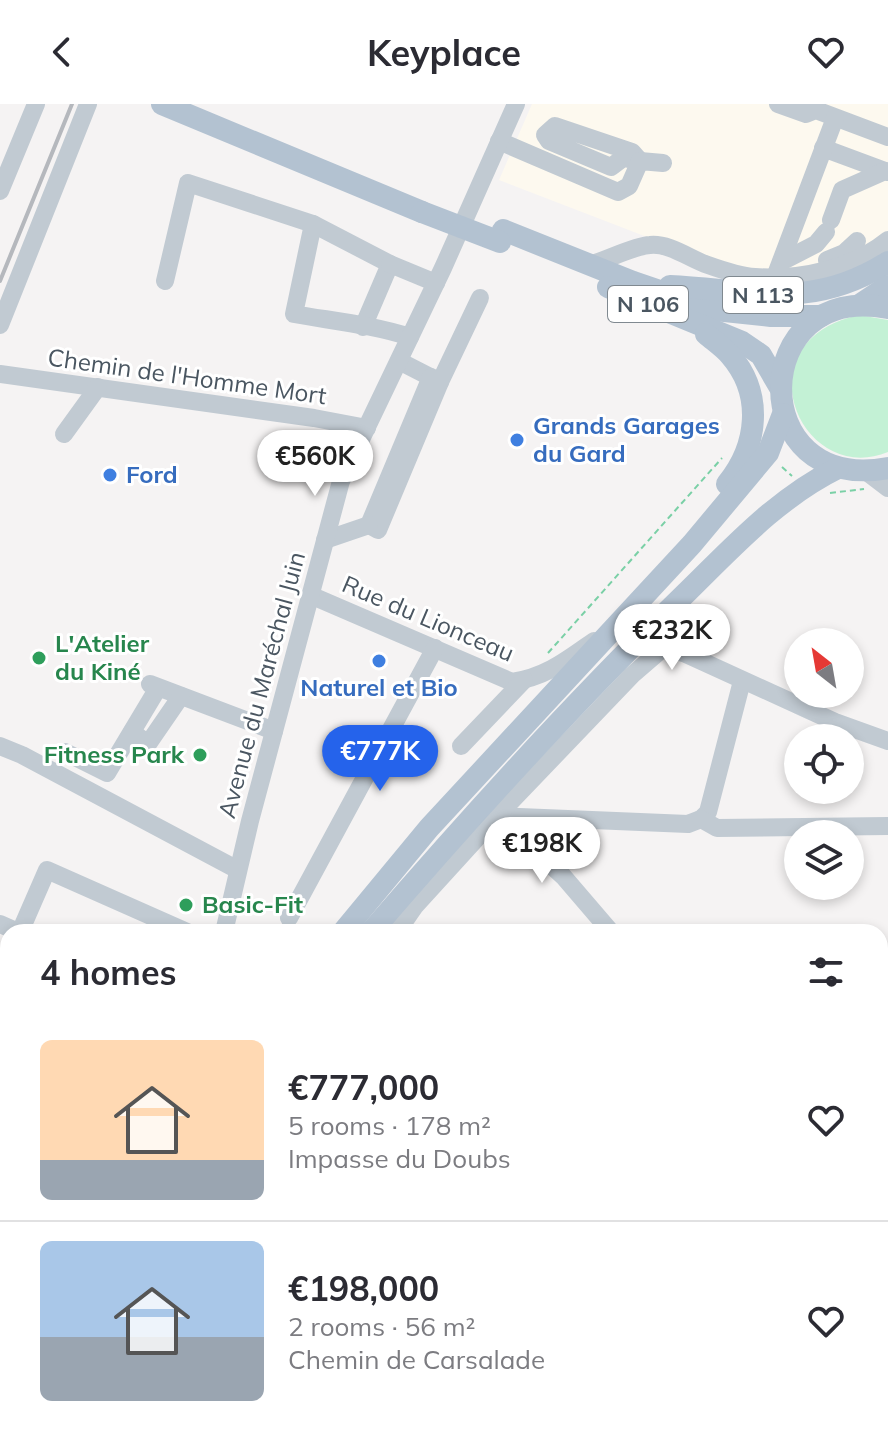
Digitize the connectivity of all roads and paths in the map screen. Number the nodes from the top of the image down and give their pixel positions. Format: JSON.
{"nodes":[{"id":1,"x":36,"y":104,"type":"edge"},
{"id":2,"x":88,"y":104,"type":"edge"},
{"id":3,"x":162,"y":104,"type":"edge"},
{"id":4,"x":193,"y":104,"type":"edge"},
{"id":5,"x":516,"y":104,"type":"edge"},
{"id":6,"x":778,"y":104,"type":"edge"},
{"id":7,"x":835,"y":118,"type":"junction"},
{"id":8,"x":888,"y":137,"type":"edge"},
{"id":9,"x":499,"y":141,"type":"junction"},
{"id":10,"x":823,"y":148,"type":"junction"},
{"id":11,"x":663,"y":163,"type":"dead end"},
{"id":12,"x":886,"y":172,"type":"edge"},
{"id":13,"x":0,"y":191,"type":"edge"},
{"id":14,"x":424,"y":206,"type":"junction"},
{"id":15,"x":313,"y":224,"type":"junction"},
{"id":16,"x":502,"y":236,"type":"junction"},
{"id":17,"x":888,"y":240,"type":"edge"},
{"id":18,"x":857,"y":241,"type":"dead end"},
{"id":19,"x":888,"y":262,"type":"edge"},
{"id":20,"x":390,"y":264,"type":"junction"},
{"id":21,"x":592,"y":264,"type":"junction"},
{"id":22,"x":778,"y":269,"type":"junction"},
{"id":23,"x":165,"y":281,"type":"dead end"},
{"id":24,"x":633,"y":282,"type":"junction"},
{"id":25,"x":436,"y":283,"type":"junction"},
{"id":26,"x":888,"y":286,"type":"edge"},
{"id":27,"x":480,"y":298,"type":"dead end"},
{"id":28,"x":861,"y":304,"type":"junction"},
{"id":29,"x":888,"y":308,"type":"edge"},
{"id":30,"x":821,"y":316,"type":"junction"},
{"id":31,"x":0,"y":325,"type":"edge"},
{"id":32,"x":696,"y":325,"type":"junction"},
{"id":33,"x":363,"y":327,"type":"junction"},
{"id":34,"x":410,"y":337,"type":"junction"},
{"id":35,"x":399,"y":361,"type":"junction"},
{"id":36,"x":0,"y":374,"type":"edge"},
{"id":37,"x":436,"y":379,"type":"junction"},
{"id":38,"x":779,"y":386,"type":"junction"},
{"id":39,"x":98,"y":387,"type":"junction"},
{"id":40,"x":783,"y":414,"type":"junction"},
{"id":41,"x":367,"y":428,"type":"junction"},
{"id":42,"x":64,"y":434,"type":"dead end"},
{"id":43,"x":783,"y":468,"type":"dead end"},
{"id":44,"x":838,"y":468,"type":"junction"},
{"id":45,"x":794,"y":479,"type":"dead end"},
{"id":46,"x":878,"y":480,"type":"edge"},
{"id":47,"x":826,"y":493,"type":"dead end"},
{"id":48,"x":325,"y":540,"type":"junction"},
{"id":49,"x":692,"y":544,"type":"junction"},
{"id":50,"x":310,"y":595,"type":"junction"},
{"id":51,"x":610,"y":629,"type":"junction"},
{"id":52,"x":435,"y":648,"type":"junction"},
{"id":53,"x":524,"y":680,"type":"junction"},
{"id":54,"x":742,"y":681,"type":"junction"},
{"id":55,"x":181,"y":696,"type":"junction"},
{"id":56,"x":274,"y":731,"type":"junction"},
{"id":57,"x":132,"y":732,"type":"junction"},
{"id":58,"x":888,"y":741,"type":"edge"},
{"id":59,"x":0,"y":746,"type":"edge"},
{"id":60,"x":461,"y":746,"type":"dead end"},
{"id":61,"x":65,"y":752,"type":"dead end"},
{"id":62,"x":497,"y":816,"type":"junction"},
{"id":63,"x":701,"y":819,"type":"junction"},
{"id":64,"x":888,"y":826,"type":"edge"},
{"id":65,"x":238,"y":870,"type":"junction"},
{"id":66,"x":289,"y":918,"type":"dead end"},
{"id":67,"x":23,"y":924,"type":"edge"},
{"id":68,"x":169,"y":924,"type":"edge"},
{"id":69,"x":226,"y":924,"type":"edge"},
{"id":70,"x":350,"y":924,"type":"edge"},
{"id":71,"x":378,"y":924,"type":"edge"},
{"id":72,"x":403,"y":924,"type":"edge"},
{"id":73,"x":604,"y":924,"type":"edge"}],
"edges":[{"from":1,"to":13,"type":"street"},
{"from":2,"to":31,"type":"street"},
{"from":3,"to":14,"type":"main road","number":"N 106"},
{"from":4,"to":14,"type":"main road","number":"N 106"},
{"from":5,"to":9,"type":"street","name":"Avenue du Maréchal Juin"},
{"from":6,"to":7,"type":"street"},
{"from":7,"to":8,"type":"street"},
{"from":7,"to":10,"type":"street"},
{"from":9,"to":11,"type":"street"},
{"from":9,"to":25,"type":"street","name":"Avenue du Maréchal Juin"},
{"from":10,"to":12,"type":"street"},
{"from":10,"to":22,"type":"street"},
{"from":12,"to":22,"type":"street"},
{"from":14,"to":16,"type":"main road","number":"N 106","bridge":true},
{"from":15,"to":20,"type":"street"},
{"from":15,"to":23,"type":"street"},
{"from":15,"to":33,"type":"street"},
{"from":16,"to":21,"type":"main road","number":"N 106"},
{"from":16,"to":32,"type":"main road","number":"N 106"},
{"from":17,"to":22,"type":"street"},
{"from":18,"to":22,"type":"street"},
{"from":19,"to":24,"type":"main road","number":"N 113"},
{"from":20,"to":25,"type":"street"},
{"from":20,"to":33,"type":"street"},
{"from":21,"to":22,"type":"street"},
{"from":21,"to":24,"type":"main road","number":"N 106"},
{"from":24,"to":30,"type":"main road","number":"N 106"},
{"from":25,"to":34,"type":"street","name":"Avenue du Maréchal Juin"},
{"from":26,"to":28,"type":"main road"},
{"from":27,"to":37,"type":"street"},
{"from":28,"to":29,"type":"main road"},
{"from":28,"to":30,"type":"main road"},
{"from":30,"to":38,"type":"main road"},
{"from":32,"to":38,"type":"main road","number":"N 106"},
{"from":32,"to":49,"type":"main road"},
{"from":33,"to":34,"type":"street"},
{"from":34,"to":35,"type":"street","name":"Avenue du Maréchal Juin"},
{"from":35,"to":37,"type":"street"},
{"from":35,"to":41,"type":"street","name":"Avenue du Maréchal Juin"},
{"from":36,"to":39,"type":"street","name":"Chemin de l'Homme Mort"},
{"from":37,"to":48,"type":"street"},
{"from":38,"to":40,"type":"main road"},
{"from":39,"to":41,"type":"street","name":"Chemin de l'Homme Mort"},
{"from":39,"to":42,"type":"street"},
{"from":40,"to":44,"type":"main road"},
{"from":40,"to":49,"type":"main road"},
{"from":41,"to":48,"type":"street","name":"Avenue du Maréchal Juin"},
{"from":43,"to":45,"type":"path"},
{"from":44,"to":46,"type":"main road"},
{"from":44,"to":71,"type":"main road"},
{"from":46,"to":47,"type":"path"},
{"from":48,"to":50,"type":"street","name":"Avenue du Maréchal Juin"},
{"from":49,"to":51,"type":"main road"},
{"from":50,"to":52,"type":"street","name":"Rue du Lionceau"},
{"from":50,"to":56,"type":"street","name":"Avenue du Maréchal Juin"},
{"from":51,"to":53,"type":"street","name":"Rue du Lionceau"},
{"from":51,"to":70,"type":"main road"},
{"from":52,"to":53,"type":"street","name":"Rue du Lionceau"},
{"from":52,"to":66,"type":"street"},
{"from":53,"to":60,"type":"street"},
{"from":54,"to":58,"type":"street"},
{"from":54,"to":62,"type":"street"},
{"from":54,"to":63,"type":"street"},
{"from":55,"to":56,"type":"street"},
{"from":55,"to":57,"type":"street"},
{"from":55,"to":57,"type":"street"},
{"from":56,"to":65,"type":"street","name":"Avenue du Maréchal Juin"},
{"from":57,"to":61,"type":"street"},
{"from":59,"to":65,"type":"street"},
{"from":62,"to":63,"type":"street"},
{"from":62,"to":72,"type":"street"},
{"from":62,"to":73,"type":"street"},
{"from":63,"to":64,"type":"street"},
{"from":65,"to":69,"type":"street","name":"Avenue du Maréchal Juin"},
{"from":67,"to":68,"type":"street"}]}
